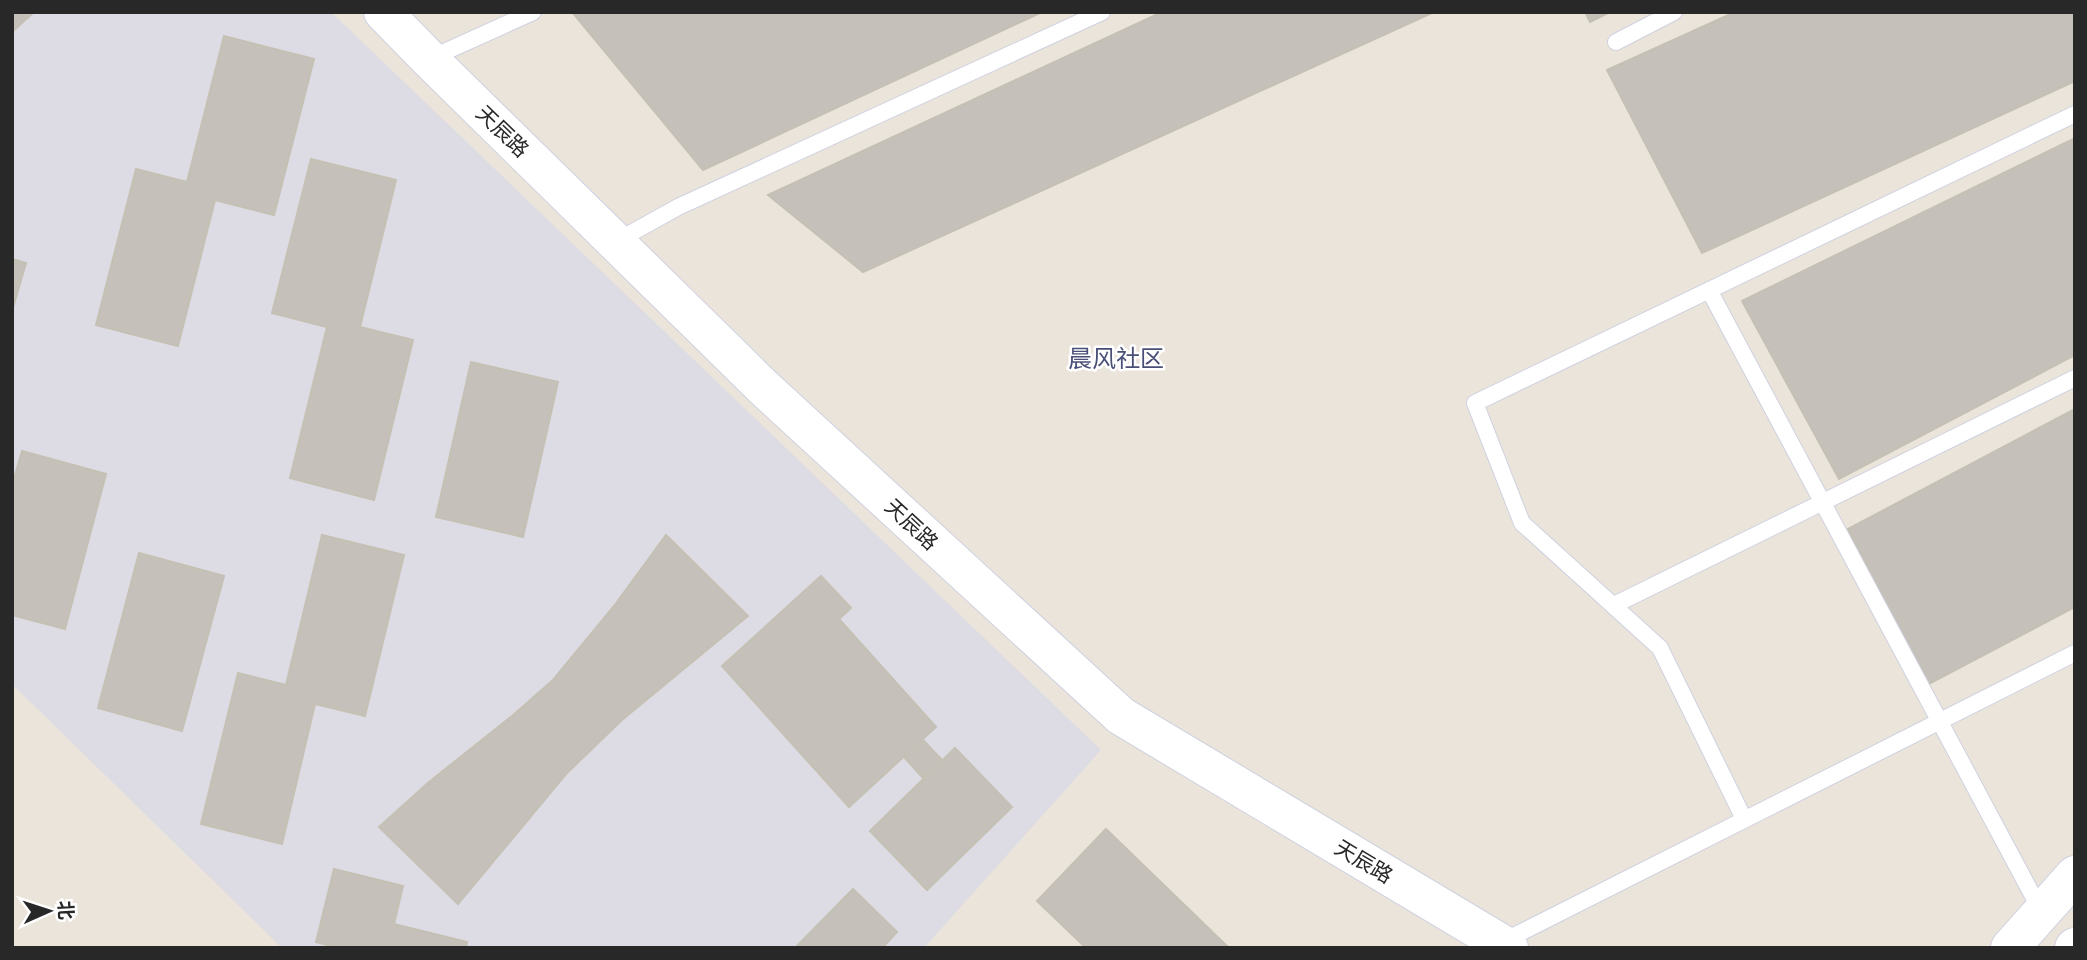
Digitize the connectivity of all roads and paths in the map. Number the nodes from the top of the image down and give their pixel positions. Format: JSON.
{"nodes":[{"id":1,"x":383,"y":12,"type":"edge"},
{"id":2,"x":533,"y":12,"type":"edge"},
{"id":3,"x":1102,"y":12,"type":"edge"},
{"id":4,"x":1674,"y":12,"type":"edge"},
{"id":5,"x":1616,"y":42,"type":"dead end"},
{"id":6,"x":429,"y":59,"type":"junction"},
{"id":7,"x":2075,"y":114,"type":"edge"},
{"id":8,"x":615,"y":242,"type":"junction"},
{"id":9,"x":1709,"y":290,"type":"junction"},
{"id":10,"x":2075,"y":379,"type":"edge"},
{"id":11,"x":1822,"y":502,"type":"junction"},
{"id":12,"x":1614,"y":605,"type":"junction"},
{"id":13,"x":2075,"y":653,"type":"edge"},
{"id":14,"x":1940,"y":721,"type":"junction"},
{"id":15,"x":1744,"y":820,"type":"junction"},
{"id":16,"x":2075,"y":875,"type":"edge"},
{"id":17,"x":2042,"y":912,"type":"junction"},
{"id":18,"x":1504,"y":945,"type":"edge"},
{"id":19,"x":2010,"y":948,"type":"edge"}],
"edges":[{"from":1,"to":6,"type":"street","name":"天辰路"},
{"from":2,"to":6,"type":"lane"},
{"from":3,"to":8,"type":"lane"},
{"from":4,"to":5,"type":"lane"},
{"from":6,"to":8,"type":"street","name":"天辰路"},
{"from":7,"to":9,"type":"lane"},
{"from":8,"to":18,"type":"street","name":"天辰路"},
{"from":9,"to":11,"type":"lane"},
{"from":9,"to":12,"type":"lane"},
{"from":10,"to":11,"type":"lane"},
{"from":11,"to":12,"type":"lane"},
{"from":11,"to":14,"type":"lane"},
{"from":12,"to":15,"type":"lane"},
{"from":13,"to":14,"type":"lane"},
{"from":14,"to":15,"type":"lane"},
{"from":14,"to":17,"type":"lane"},
{"from":15,"to":18,"type":"lane"},
{"from":16,"to":17,"type":"street"},
{"from":17,"to":19,"type":"street"}]}
